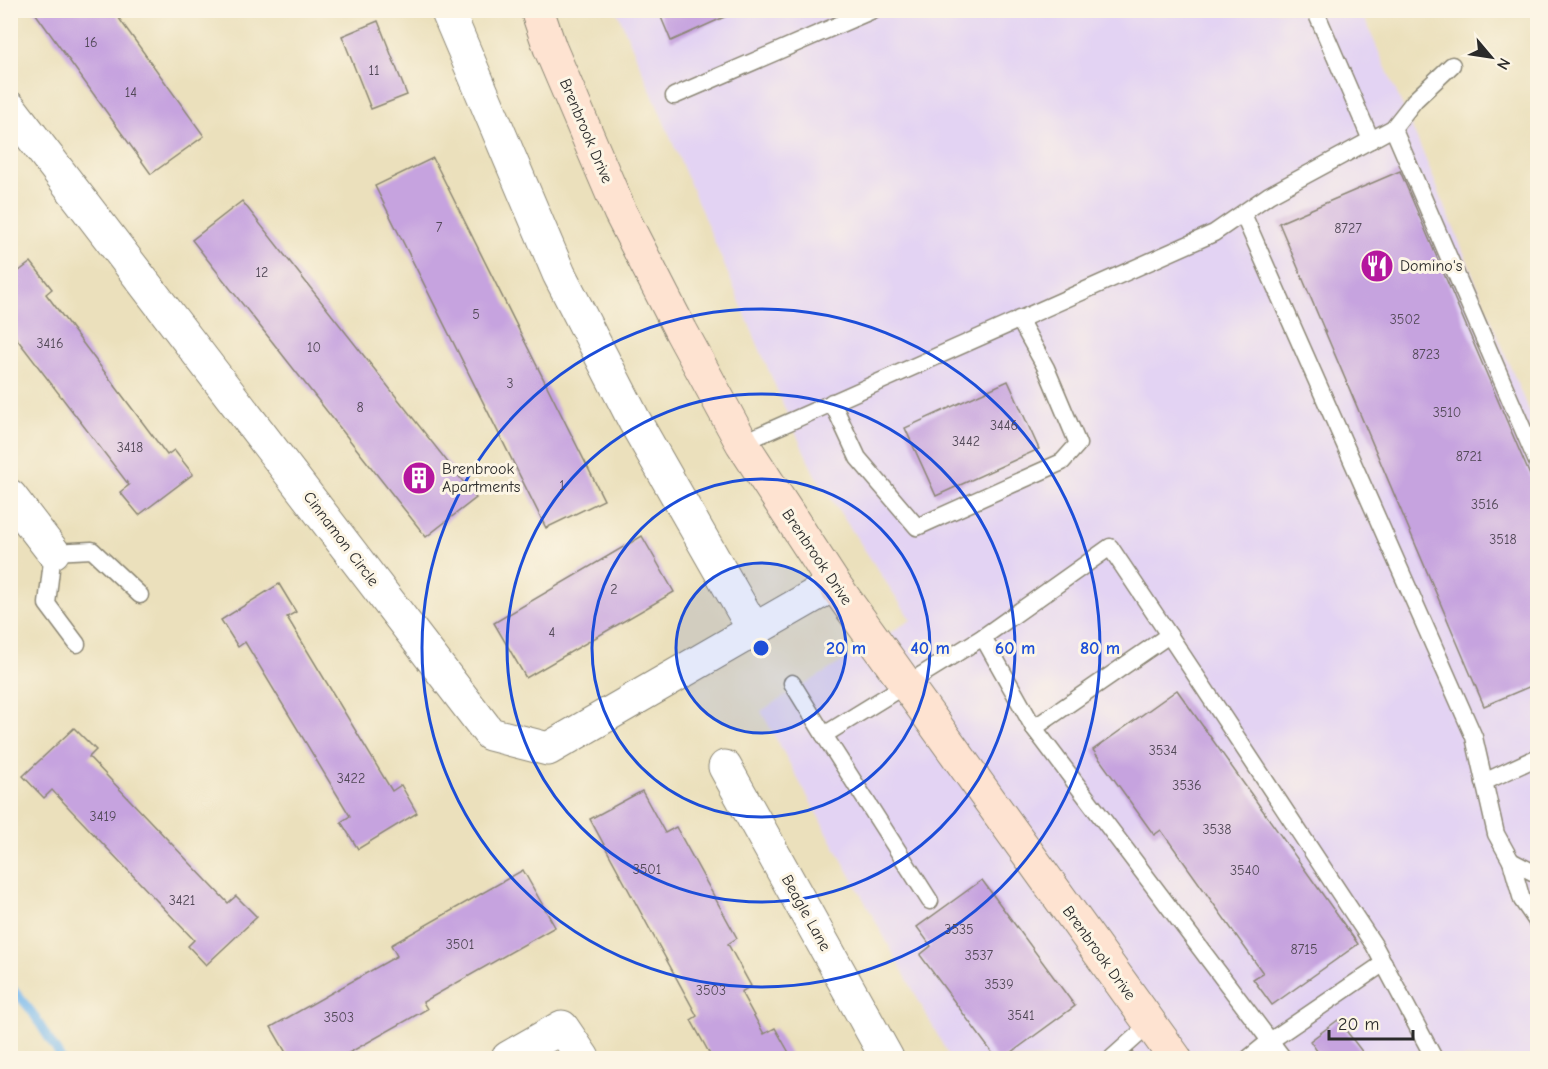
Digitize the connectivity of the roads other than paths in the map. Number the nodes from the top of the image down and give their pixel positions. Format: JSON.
{"nodes":[{"id":1,"x":447,"y":10,"type":"edge"},
{"id":2,"x":537,"y":10,"type":"edge"},
{"id":3,"x":873,"y":10,"type":"edge"},
{"id":4,"x":1316,"y":10,"type":"edge"},
{"id":5,"x":1452,"y":65,"type":"dead end"},
{"id":6,"x":674,"y":96,"type":"dead end"},
{"id":7,"x":10,"y":108,"type":"edge"},
{"id":8,"x":1394,"y":128,"type":"junction"},
{"id":9,"x":1371,"y":140,"type":"junction"},
{"id":10,"x":1243,"y":214,"type":"junction"},
{"id":11,"x":1019,"y":319,"type":"junction"},
{"id":12,"x":832,"y":402,"type":"junction"},
{"id":13,"x":741,"y":443,"type":"junction"},
{"id":14,"x":1538,"y":464,"type":"edge"},
{"id":15,"x":10,"y":496,"type":"edge"},
{"id":16,"x":53,"y":552,"type":"junction"},
{"id":17,"x":834,"y":584,"type":"junction"},
{"id":18,"x":140,"y":595,"type":"dead end"},
{"id":19,"x":754,"y":630,"type":"junction"},
{"id":20,"x":1169,"y":635,"type":"junction"},
{"id":21,"x":983,"y":637,"type":"junction"},
{"id":22,"x":77,"y":644,"type":"dead end"},
{"id":23,"x":792,"y":683,"type":"dead end"},
{"id":24,"x":906,"y":685,"type":"junction"},
{"id":25,"x":1034,"y":728,"type":"junction"},
{"id":26,"x":824,"y":735,"type":"junction"},
{"id":27,"x":1536,"y":762,"type":"edge"},
{"id":28,"x":724,"y":767,"type":"dead end"},
{"id":29,"x":1484,"y":782,"type":"junction"},
{"id":30,"x":1511,"y":861,"type":"junction"},
{"id":31,"x":1538,"y":875,"type":"edge"},
{"id":32,"x":930,"y":901,"type":"dead end"},
{"id":33,"x":1538,"y":923,"type":"edge"},
{"id":34,"x":1384,"y":963,"type":"junction"},
{"id":35,"x":1150,"y":1024,"type":"junction"},
{"id":36,"x":1270,"y":1041,"type":"junction"},
{"id":37,"x":508,"y":1059,"type":"edge"},
{"id":38,"x":583,"y":1059,"type":"edge"},
{"id":39,"x":887,"y":1059,"type":"edge"},
{"id":40,"x":1112,"y":1059,"type":"edge"},
{"id":41,"x":1175,"y":1059,"type":"edge"},
{"id":42,"x":1249,"y":1059,"type":"edge"},
{"id":43,"x":1283,"y":1059,"type":"edge"},
{"id":44,"x":1434,"y":1059,"type":"edge"}],
"edges":[{"from":1,"to":19,"type":"street"},
{"from":2,"to":13,"type":"street","name":"Brenbrook Drive"},
{"from":3,"to":6,"type":"lane"},
{"from":4,"to":9,"type":"lane"},
{"from":5,"to":8,"type":"lane"},
{"from":7,"to":19,"type":"street","name":"Cinnamon Circle"},
{"from":8,"to":9,"type":"lane"},
{"from":8,"to":14,"type":"lane"},
{"from":9,"to":10,"type":"lane"},
{"from":10,"to":11,"type":"lane"},
{"from":10,"to":29,"type":"lane"},
{"from":11,"to":12,"type":"lane"},
{"from":11,"to":12,"type":"lane"},
{"from":12,"to":13,"type":"lane"},
{"from":13,"to":17,"type":"street","name":"Brenbrook Drive"},
{"from":15,"to":16,"type":"street"},
{"from":16,"to":18,"type":"lane"},
{"from":16,"to":22,"type":"lane"},
{"from":17,"to":19,"type":"street","name":"Cinnamon Circle"},
{"from":17,"to":24,"type":"street","name":"Brenbrook Drive"},
{"from":20,"to":21,"type":"lane"},
{"from":20,"to":25,"type":"lane"},
{"from":20,"to":34,"type":"lane"},
{"from":21,"to":24,"type":"lane"},
{"from":21,"to":25,"type":"lane"},
{"from":23,"to":26,"type":"lane"},
{"from":24,"to":26,"type":"lane"},
{"from":24,"to":35,"type":"street","name":"Brenbrook Drive"},
{"from":25,"to":36,"type":"lane"},
{"from":26,"to":32,"type":"lane"},
{"from":27,"to":29,"type":"lane"},
{"from":28,"to":39,"type":"street","name":"Beagle Lane"},
{"from":29,"to":30,"type":"lane"},
{"from":30,"to":31,"type":"lane"},
{"from":30,"to":33,"type":"lane"},
{"from":34,"to":36,"type":"lane"},
{"from":34,"to":44,"type":"lane"},
{"from":35,"to":40,"type":"lane"},
{"from":35,"to":41,"type":"street","name":"Brenbrook Drive"},
{"from":36,"to":42,"type":"lane"},
{"from":36,"to":43,"type":"lane"},
{"from":37,"to":38,"type":"street"}]}
